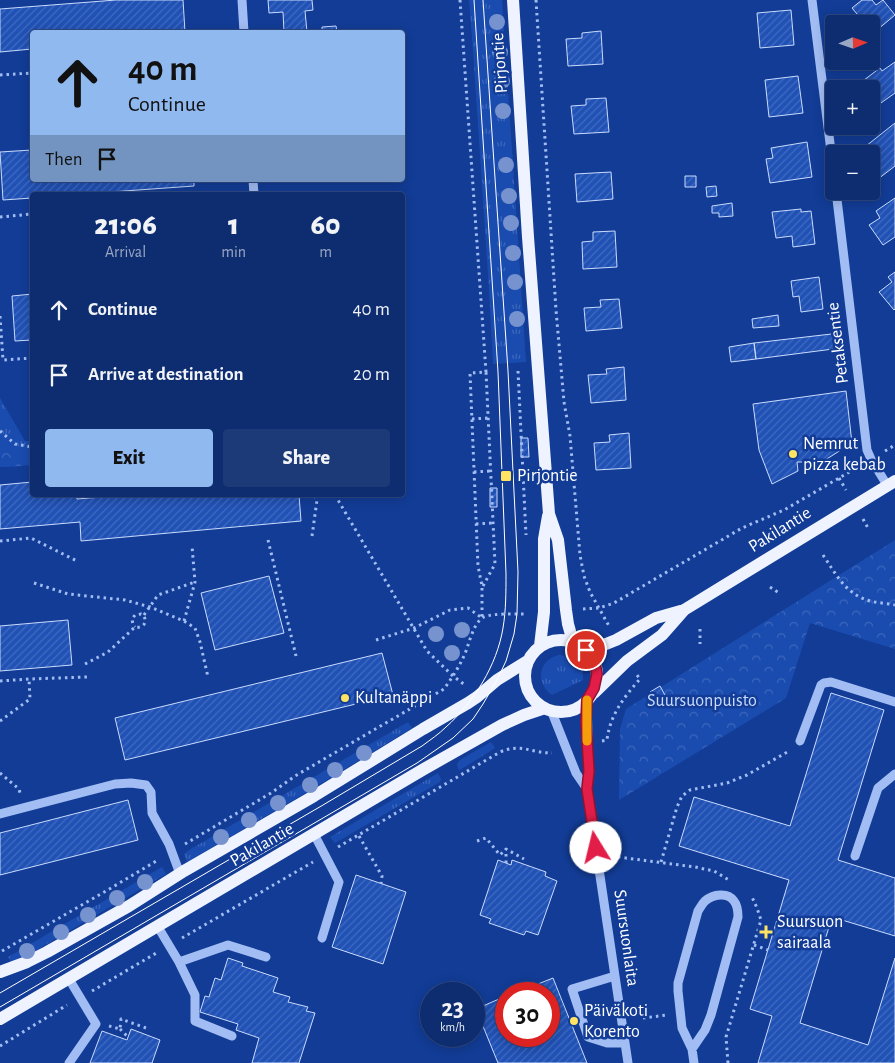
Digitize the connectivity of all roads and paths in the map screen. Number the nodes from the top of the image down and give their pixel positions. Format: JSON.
{"nodes":[{"id":1,"x":242,"y":0,"type":"edge"},
{"id":2,"x":460,"y":0,"type":"edge"},
{"id":3,"x":513,"y":0,"type":"edge"},
{"id":4,"x":536,"y":0,"type":"edge"},
{"id":5,"x":812,"y":0,"type":"edge"},
{"id":6,"x":244,"y":30,"type":"edge"},
{"id":7,"x":30,"y":73,"type":"edge"},
{"id":8,"x":0,"y":75,"type":"edge"},
{"id":9,"x":830,"y":145,"type":"edge"},
{"id":10,"x":837,"y":200,"type":"edge"},
{"id":11,"x":30,"y":214,"type":"edge"},
{"id":12,"x":0,"y":217,"type":"edge"},
{"id":13,"x":0,"y":316,"type":"edge"},
{"id":14,"x":30,"y":358,"type":"edge"},
{"id":15,"x":518,"y":371,"type":"dead end"},
{"id":16,"x":486,"y":372,"type":"junction"},
{"id":17,"x":489,"y":418,"type":"junction"},
{"id":18,"x":472,"y":419,"type":"junction"},
{"id":19,"x":0,"y":431,"type":"edge"},
{"id":20,"x":30,"y":447,"type":"edge"},
{"id":21,"x":566,"y":454,"type":"dead end"},
{"id":22,"x":571,"y":454,"type":"junction"},
{"id":23,"x":491,"y":471,"type":"junction"},
{"id":24,"x":474,"y":472,"type":"junction"},
{"id":25,"x":839,"y":478,"type":"dead end"},
{"id":26,"x":891,"y":483,"type":"edge"},
{"id":27,"x":315,"y":497,"type":"edge"},
{"id":28,"x":336,"y":497,"type":"edge"},
{"id":29,"x":548,"y":514,"type":"junction"},
{"id":30,"x":493,"y":523,"type":"junction"},
{"id":31,"x":476,"y":524,"type":"junction"},
{"id":32,"x":312,"y":536,"type":"dead end"},
{"id":33,"x":526,"y":539,"type":"dead end"},
{"id":34,"x":268,"y":540,"type":"dead end"},
{"id":35,"x":0,"y":541,"type":"edge"},
{"id":36,"x":192,"y":546,"type":"dead end"},
{"id":37,"x":823,"y":555,"type":"dead end"},
{"id":38,"x":77,"y":561,"type":"dead end"},
{"id":39,"x":195,"y":582,"type":"junction"},
{"id":40,"x":34,"y":583,"type":"dead end"},
{"id":41,"x":482,"y":586,"type":"junction"},
{"id":42,"x":770,"y":588,"type":"dead end"},
{"id":43,"x":779,"y":593,"type":"dead end"},
{"id":44,"x":895,"y":605,"type":"edge"},
{"id":45,"x":150,"y":607,"type":"junction"},
{"id":46,"x":684,"y":610,"type":"junction"},
{"id":47,"x":530,"y":614,"type":"dead end"},
{"id":48,"x":144,"y":615,"type":"junction"},
{"id":49,"x":482,"y":618,"type":"junction"},
{"id":50,"x":184,"y":621,"type":"junction"},
{"id":51,"x":136,"y":627,"type":"junction"},
{"id":52,"x":414,"y":628,"type":"junction"},
{"id":53,"x":700,"y":629,"type":"dead end"},
{"id":54,"x":376,"y":640,"type":"dead end"},
{"id":55,"x":573,"y":642,"type":"junction"},
{"id":56,"x":700,"y":644,"type":"dead end"},
{"id":57,"x":540,"y":646,"type":"junction"},
{"id":58,"x":586,"y":650,"type":"junction"},
{"id":59,"x":296,"y":656,"type":"dead end"},
{"id":60,"x":529,"y":660,"type":"junction"},
{"id":61,"x":85,"y":664,"type":"dead end"},
{"id":62,"x":453,"y":676,"type":"junction"},
{"id":63,"x":87,"y":677,"type":"dead end"},
{"id":64,"x":208,"y":677,"type":"dead end"},
{"id":65,"x":29,"y":679,"type":"junction"},
{"id":66,"x":640,"y":680,"type":"dead end"},
{"id":67,"x":0,"y":682,"type":"edge"},
{"id":68,"x":588,"y":699,"type":"junction"},
{"id":69,"x":895,"y":702,"type":"edge"},
{"id":70,"x":548,"y":709,"type":"junction"},
{"id":71,"x":0,"y":722,"type":"edge"},
{"id":72,"x":607,"y":740,"type":"dead end"},
{"id":73,"x":800,"y":741,"type":"joint"},
{"id":74,"x":551,"y":753,"type":"dead end"},
{"id":75,"x":0,"y":773,"type":"edge"},
{"id":76,"x":895,"y":774,"type":"edge"},
{"id":77,"x":587,"y":789,"type":"junction"},
{"id":78,"x":24,"y":808,"type":"junction"},
{"id":79,"x":0,"y":814,"type":"edge"},
{"id":80,"x":314,"y":834,"type":"junction"},
{"id":81,"x":359,"y":836,"type":"junction"},
{"id":82,"x":477,"y":841,"type":"dead end"},
{"id":83,"x":506,"y":849,"type":"junction"},
{"id":84,"x":172,"y":851,"type":"junction"},
{"id":85,"x":325,"y":855,"type":"junction"},
{"id":86,"x":855,"y":856,"type":"dead end"},
{"id":87,"x":524,"y":860,"type":"dead end"},
{"id":88,"x":661,"y":862,"type":"dead end"},
{"id":89,"x":506,"y":863,"type":"dead end"},
{"id":90,"x":180,"y":874,"type":"junction"},
{"id":91,"x":381,"y":884,"type":"dead end"},
{"id":92,"x":158,"y":927,"type":"junction"},
{"id":93,"x":322,"y":938,"type":"dead end"},
{"id":94,"x":754,"y":945,"type":"dead end"},
{"id":95,"x":168,"y":946,"type":"junction"},
{"id":96,"x":768,"y":950,"type":"dead end"},
{"id":97,"x":0,"y":952,"type":"edge"},
{"id":98,"x":266,"y":957,"type":"dead end"},
{"id":99,"x":179,"y":962,"type":"junction"},
{"id":100,"x":0,"y":972,"type":"edge"},
{"id":101,"x":615,"y":976,"type":"junction"},
{"id":102,"x":69,"y":979,"type":"junction"},
{"id":103,"x":80,"y":998,"type":"junction"},
{"id":104,"x":0,"y":1019,"type":"edge"},
{"id":105,"x":96,"y":1024,"type":"junction"},
{"id":106,"x":146,"y":1028,"type":"dead end"},
{"id":107,"x":120,"y":1029,"type":"junction"},
{"id":108,"x":232,"y":1036,"type":"dead end"},
{"id":109,"x":128,"y":1037,"type":"dead end"},
{"id":110,"x":625,"y":1043,"type":"junction"},
{"id":111,"x":0,"y":1046,"type":"edge"},
{"id":112,"x":692,"y":1049,"type":"junction"},
{"id":113,"x":69,"y":1063,"type":"edge"},
{"id":114,"x":628,"y":1063,"type":"edge"},
{"id":115,"x":694,"y":1063,"type":"edge"}],
"edges":[{"from":1,"to":6,"type":"street"},
{"from":2,"to":16,"type":"path"},
{"from":3,"to":29,"type":"main road","name":"Pirjontie"},
{"from":4,"to":22,"type":"path"},
{"from":5,"to":9,"type":"street"},
{"from":7,"to":8,"type":"path"},
{"from":10,"to":26,"type":"street","name":"Petaksentie"},
{"from":11,"to":12,"type":"path"},
{"from":13,"to":14,"type":"path"},
{"from":15,"to":33,"type":"path"},
{"from":16,"to":17,"type":"path"},
{"from":16,"to":18,"type":"path"},
{"from":17,"to":18,"type":"path"},
{"from":17,"to":23,"type":"path"},
{"from":18,"to":24,"type":"path"},
{"from":19,"to":20,"type":"path"},
{"from":21,"to":22,"type":"path"},
{"from":22,"to":25,"type":"path"},
{"from":23,"to":24,"type":"path"},
{"from":23,"to":30,"type":"path"},
{"from":24,"to":31,"type":"path"},
{"from":26,"to":46,"type":"main road","name":"Pakilantie"},
{"from":27,"to":32,"type":"path"},
{"from":28,"to":52,"type":"path"},
{"from":29,"to":55,"type":"main road","name":"Pirjontie"},
{"from":29,"to":57,"type":"main road","name":"Pirjontie"},
{"from":30,"to":31,"type":"path"},
{"from":30,"to":41,"type":"path"},
{"from":31,"to":41,"type":"path"},
{"from":34,"to":59,"type":"path"},
{"from":35,"to":38,"type":"path"},
{"from":36,"to":39,"type":"path"},
{"from":37,"to":44,"type":"path"},
{"from":39,"to":45,"type":"path"},
{"from":39,"to":50,"type":"path"},
{"from":40,"to":45,"type":"path"},
{"from":41,"to":49,"type":"path"},
{"from":42,"to":43,"type":"path"},
{"from":45,"to":48,"type":"path"},
{"from":45,"to":50,"type":"path"},
{"from":46,"to":58,"type":"main road","name":"Pakilantie"},
{"from":46,"to":68,"type":"main road","name":"Pakilantie"},
{"from":47,"to":49,"type":"path"},
{"from":48,"to":51,"type":"path"},
{"from":48,"to":51,"type":"path"},
{"from":49,"to":52,"type":"path"},
{"from":49,"to":62,"type":"path"},
{"from":50,"to":64,"type":"path"},
{"from":51,"to":61,"type":"path"},
{"from":52,"to":54,"type":"path"},
{"from":52,"to":62,"type":"path"},
{"from":53,"to":56,"type":"path"},
{"from":55,"to":57,"type":"main road"},
{"from":55,"to":58,"type":"main road"},
{"from":57,"to":60,"type":"main road"},
{"from":58,"to":68,"type":"main road"},
{"from":60,"to":70,"type":"main road"},
{"from":60,"to":90,"type":"main road","name":"Pakilantie"},
{"from":62,"to":84,"type":"path"},
{"from":63,"to":65,"type":"path"},
{"from":65,"to":67,"type":"path"},
{"from":65,"to":71,"type":"path"},
{"from":66,"to":72,"type":"path"},
{"from":68,"to":70,"type":"main road"},
{"from":68,"to":77,"type":"street","name":"Suursuonlaita"},
{"from":69,"to":73,"type":"street"},
{"from":70,"to":77,"type":"street","name":"Suursuonlaita"},
{"from":70,"to":80,"type":"main road","name":"Pakilantie"},
{"from":73,"to":88,"type":"path"},
{"from":74,"to":81,"type":"path"},
{"from":75,"to":78,"type":"path"},
{"from":76,"to":86,"type":"street"},
{"from":77,"to":101,"type":"street","name":"Suursuonlaita"},
{"from":78,"to":79,"type":"street"},
{"from":78,"to":84,"type":"street"},
{"from":80,"to":85,"type":"street"},
{"from":80,"to":92,"type":"main road","name":"Pakilantie"},
{"from":81,"to":85,"type":"path"},
{"from":81,"to":91,"type":"path"},
{"from":82,"to":83,"type":"path"},
{"from":83,"to":87,"type":"path"},
{"from":83,"to":89,"type":"path"},
{"from":84,"to":90,"type":"street"},
{"from":84,"to":97,"type":"path"},
{"from":85,"to":93,"type":"street"},
{"from":85,"to":95,"type":"path"},
{"from":90,"to":100,"type":"main road","name":"Pakilantie"},
{"from":92,"to":95,"type":"street"},
{"from":92,"to":102,"type":"main road","name":"Pakilantie"},
{"from":94,"to":96,"type":"path"},
{"from":95,"to":99,"type":"street"},
{"from":95,"to":103,"type":"path"},
{"from":98,"to":99,"type":"street"},
{"from":99,"to":108,"type":"street"},
{"from":101,"to":110,"type":"street","name":"Suursuonlaita"},
{"from":101,"to":110,"type":"street"},
{"from":102,"to":103,"type":"street"},
{"from":102,"to":104,"type":"main road","name":"Pakilantie"},
{"from":103,"to":105,"type":"street"},
{"from":103,"to":111,"type":"path"},
{"from":105,"to":107,"type":"path"},
{"from":105,"to":113,"type":"street"},
{"from":106,"to":107,"type":"path"},
{"from":107,"to":109,"type":"path"},
{"from":110,"to":114,"type":"street","name":"Suursuonlaita"},
{"from":112,"to":112,"type":"street"},
{"from":112,"to":115,"type":"street"}]}
